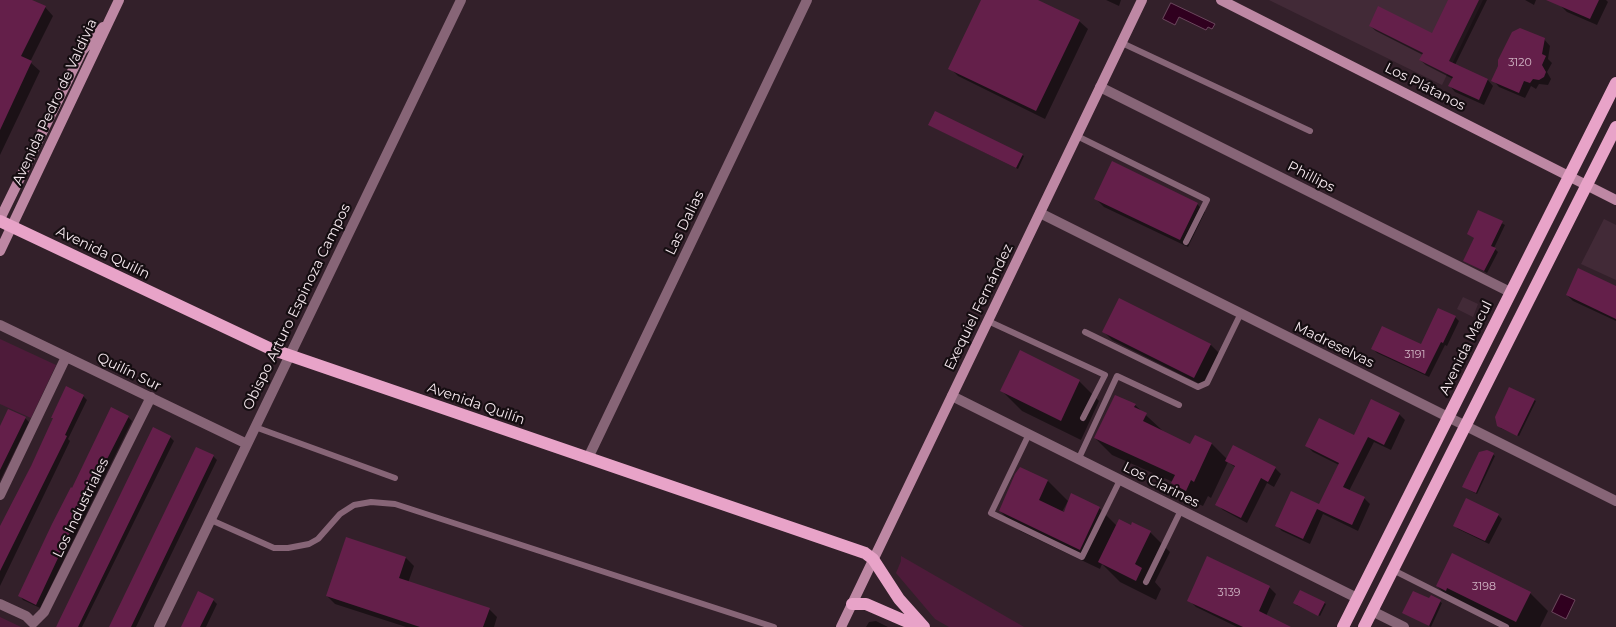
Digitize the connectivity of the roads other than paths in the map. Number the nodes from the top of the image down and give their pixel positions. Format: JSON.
{"nodes":[{"id":1,"x":119,"y":0,"type":"edge"},
{"id":2,"x":461,"y":0,"type":"edge"},
{"id":3,"x":807,"y":0,"type":"edge"},
{"id":4,"x":1142,"y":0,"type":"edge"},
{"id":5,"x":1221,"y":0,"type":"edge"},
{"id":6,"x":1122,"y":43,"type":"junction"},
{"id":7,"x":1616,"y":83,"type":"edge"},
{"id":8,"x":1100,"y":87,"type":"junction"},
{"id":9,"x":1616,"y":127,"type":"edge"},
{"id":10,"x":1310,"y":131,"type":"dead end"},
{"id":11,"x":1077,"y":136,"type":"junction"},
{"id":12,"x":1569,"y":176,"type":"junction"},
{"id":13,"x":1586,"y":185,"type":"junction"},
{"id":14,"x":1616,"y":200,"type":"edge"},
{"id":15,"x":1040,"y":213,"type":"junction"},
{"id":16,"x":4,"y":222,"type":"edge"},
{"id":17,"x":1186,"y":242,"type":"dead end"},
{"id":18,"x":0,"y":251,"type":"edge"},
{"id":19,"x":1510,"y":292,"type":"junction"},
{"id":20,"x":1241,"y":313,"type":"junction"},
{"id":21,"x":988,"y":321,"type":"junction"},
{"id":22,"x":0,"y":325,"type":"edge"},
{"id":23,"x":1085,"y":332,"type":"dead end"},
{"id":24,"x":290,"y":356,"type":"junction"},
{"id":25,"x":66,"y":357,"type":"junction"},
{"id":26,"x":952,"y":396,"type":"junction"},
{"id":27,"x":151,"y":398,"type":"junction"},
{"id":28,"x":1179,"y":405,"type":"dead end"},
{"id":29,"x":1448,"y":417,"type":"junction"},
{"id":30,"x":1083,"y":418,"type":"dead end"},
{"id":31,"x":1465,"y":426,"type":"junction"},
{"id":32,"x":255,"y":427,"type":"junction"},
{"id":33,"x":1028,"y":434,"type":"junction"},
{"id":34,"x":247,"y":444,"type":"junction"},
{"id":35,"x":588,"y":458,"type":"junction"},
{"id":36,"x":1079,"y":458,"type":"junction"},
{"id":37,"x":396,"y":478,"type":"dead end"},
{"id":38,"x":1120,"y":480,"type":"junction"},
{"id":39,"x":0,"y":495,"type":"edge"},
{"id":40,"x":1616,"y":501,"type":"edge"},
{"id":41,"x":1181,"y":510,"type":"junction"},
{"id":42,"x":211,"y":520,"type":"junction"},
{"id":43,"x":873,"y":559,"type":"junction"},
{"id":44,"x":1393,"y":570,"type":"junction"},
{"id":45,"x":1146,"y":582,"type":"dead end"},
{"id":46,"x":1357,"y":598,"type":"junction"},
{"id":47,"x":0,"y":604,"type":"edge"},
{"id":48,"x":852,"y":604,"type":"junction"},
{"id":49,"x":1372,"y":611,"type":"junction"},
{"id":50,"x":33,"y":625,"type":"edge"},
{"id":51,"x":159,"y":627,"type":"edge"},
{"id":52,"x":774,"y":627,"type":"edge"},
{"id":53,"x":841,"y":627,"type":"edge"},
{"id":54,"x":918,"y":627,"type":"edge"},
{"id":55,"x":924,"y":627,"type":"edge"},
{"id":56,"x":1343,"y":627,"type":"edge"},
{"id":57,"x":1364,"y":627,"type":"edge"},
{"id":58,"x":1404,"y":627,"type":"edge"},
{"id":59,"x":1506,"y":627,"type":"edge"}],
"edges":[{"from":1,"to":16,"type":"street","name":"Avenida Pedro de Valdivia"},
{"from":2,"to":24,"type":"street","name":"Obispo Arturo Espinoza Campos"},
{"from":3,"to":35,"type":"street","name":"Las Dalias"},
{"from":4,"to":6,"type":"street","name":"Exequiel Fernández"},
{"from":5,"to":12,"type":"street","name":"Los Plátanos"},
{"from":6,"to":8,"type":"street","name":"Exequiel Fernández"},
{"from":6,"to":10,"type":"lane"},
{"from":7,"to":12,"type":"main road","name":"Avenida Macul"},
{"from":8,"to":11,"type":"street","name":"Exequiel Fernández"},
{"from":8,"to":19,"type":"street","name":"Phillips"},
{"from":9,"to":13,"type":"main road"},
{"from":11,"to":15,"type":"street","name":"Exequiel Fernández"},
{"from":11,"to":17,"type":"lane"},
{"from":12,"to":13,"type":"street","name":"Los Plátanos"},
{"from":12,"to":19,"type":"main road","name":"Avenida Macul"},
{"from":13,"to":14,"type":"street","name":"Los Plátanos"},
{"from":13,"to":31,"type":"main road"},
{"from":15,"to":20,"type":"street","name":"Madreselvas"},
{"from":15,"to":21,"type":"street","name":"Exequiel Fernández"},
{"from":16,"to":18,"type":"street","name":"Avenida Pedro de Valdivia"},
{"from":16,"to":24,"type":"main road","name":"Avenida Quilín"},
{"from":19,"to":29,"type":"main road","name":"Avenida Macul"},
{"from":20,"to":23,"type":"lane"},
{"from":20,"to":29,"type":"street","name":"Madreselvas"},
{"from":21,"to":26,"type":"street","name":"Exequiel Fernández"},
{"from":21,"to":30,"type":"lane"},
{"from":22,"to":25,"type":"street","name":"Quilín Sur"},
{"from":24,"to":32,"type":"street","name":"Obispo Arturo Espinoza Campos"},
{"from":24,"to":35,"type":"main road","name":"Avenida Quilín"},
{"from":25,"to":27,"type":"street","name":"Quilín Sur"},
{"from":25,"to":39,"type":"street"},
{"from":26,"to":33,"type":"street","name":"Los Clarines"},
{"from":26,"to":43,"type":"street","name":"Exequiel Fernández"},
{"from":27,"to":34,"type":"street","name":"Quilín Sur"},
{"from":27,"to":50,"type":"street","name":"Los Industriales"},
{"from":28,"to":36,"type":"lane"},
{"from":29,"to":31,"type":"street","name":"Madreselvas"},
{"from":29,"to":46,"type":"main road","name":"Avenida Macul"},
{"from":31,"to":40,"type":"street","name":"Madreselvas"},
{"from":31,"to":44,"type":"main road"},
{"from":32,"to":34,"type":"street","name":"Obispo Arturo Espinoza Campos"},
{"from":32,"to":37,"type":"lane"},
{"from":33,"to":36,"type":"street","name":"Los Clarines"},
{"from":33,"to":38,"type":"lane"},
{"from":34,"to":42,"type":"street","name":"Obispo Arturo Espinoza Campos"},
{"from":35,"to":43,"type":"main road","name":"Avenida Quilín"},
{"from":36,"to":38,"type":"street","name":"Los Clarines"},
{"from":38,"to":41,"type":"street","name":"Los Clarines"},
{"from":41,"to":45,"type":"lane"},
{"from":41,"to":46,"type":"street","name":"Los Clarines"},
{"from":42,"to":51,"type":"street","name":"Obispo Arturo Espinoza Campos"},
{"from":42,"to":52,"type":"lane"},
{"from":43,"to":48,"type":"street","name":"Exequiel Fernández"},
{"from":43,"to":55,"type":"main road"},
{"from":44,"to":49,"type":"main road"},
{"from":44,"to":59,"type":"lane"},
{"from":46,"to":56,"type":"main road","name":"Avenida Macul"},
{"from":47,"to":50,"type":"street"},
{"from":48,"to":53,"type":"street","name":"Exequiel Fernández"},
{"from":48,"to":54,"type":"main road"},
{"from":49,"to":57,"type":"main road"},
{"from":49,"to":58,"type":"street"}]}
